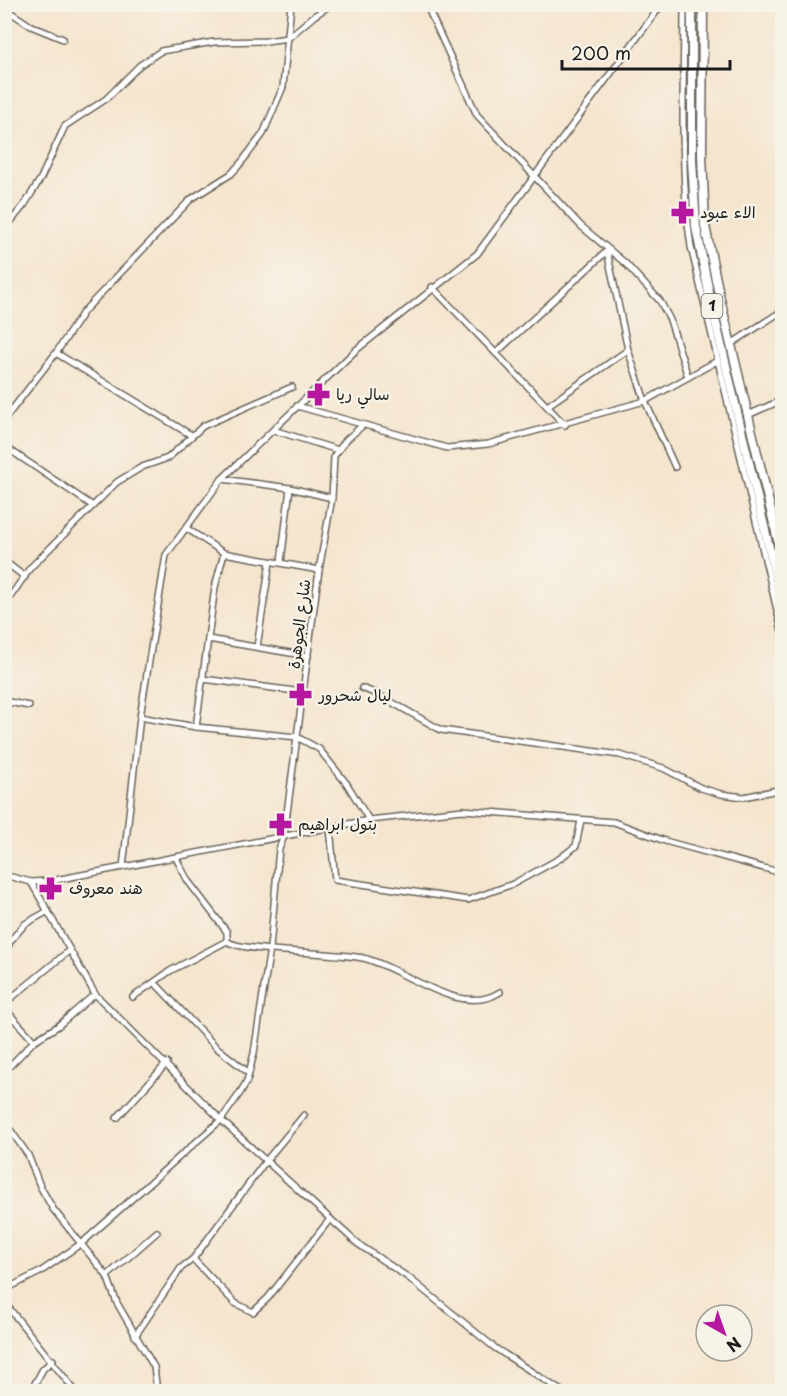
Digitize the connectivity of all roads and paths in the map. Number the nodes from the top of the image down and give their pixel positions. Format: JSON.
{"nodes":[{"id":1,"x":291,"y":4,"type":"edge"},
{"id":2,"x":332,"y":4,"type":"edge"},
{"id":3,"x":426,"y":4,"type":"edge"},
{"id":4,"x":662,"y":4,"type":"edge"},
{"id":5,"x":684,"y":4,"type":"edge"},
{"id":6,"x":692,"y":4,"type":"edge"},
{"id":7,"x":703,"y":4,"type":"edge"},
{"id":8,"x":4,"y":8,"type":"edge"},
{"id":9,"x":288,"y":38,"type":"junction"},
{"id":10,"x":63,"y":39,"type":"dead end"},
{"id":11,"x":535,"y":177,"type":"junction"},
{"id":12,"x":4,"y":230,"type":"edge"},
{"id":13,"x":608,"y":251,"type":"junction"},
{"id":14,"x":432,"y":287,"type":"junction"},
{"id":15,"x":783,"y":311,"type":"edge"},
{"id":16,"x":731,"y":344,"type":"junction"},
{"id":17,"x":628,"y":350,"type":"junction"},
{"id":18,"x":56,"y":353,"type":"junction"},
{"id":19,"x":496,"y":353,"type":"junction"},
{"id":20,"x":717,"y":360,"type":"junction"},
{"id":21,"x":688,"y":376,"type":"junction"},
{"id":22,"x":292,"y":387,"type":"dead end"},
{"id":23,"x":783,"y":400,"type":"edge"},
{"id":24,"x":645,"y":401,"type":"junction"},
{"id":25,"x":297,"y":406,"type":"junction"},
{"id":26,"x":548,"y":406,"type":"junction"},
{"id":27,"x":748,"y":415,"type":"junction"},
{"id":28,"x":4,"y":420,"type":"edge"},
{"id":29,"x":565,"y":425,"type":"junction"},
{"id":30,"x":362,"y":426,"type":"junction"},
{"id":31,"x":273,"y":430,"type":"junction"},
{"id":32,"x":191,"y":435,"type":"junction"},
{"id":33,"x":4,"y":446,"type":"edge"},
{"id":34,"x":338,"y":450,"type":"junction"},
{"id":35,"x":675,"y":466,"type":"dead end"},
{"id":36,"x":222,"y":479,"type":"junction"},
{"id":37,"x":290,"y":489,"type":"junction"},
{"id":38,"x":332,"y":498,"type":"junction"},
{"id":39,"x":93,"y":506,"type":"junction"},
{"id":40,"x":186,"y":528,"type":"junction"},
{"id":41,"x":224,"y":553,"type":"junction"},
{"id":42,"x":783,"y":557,"type":"edge"},
{"id":43,"x":4,"y":561,"type":"edge"},
{"id":44,"x":270,"y":562,"type":"junction"},
{"id":45,"x":281,"y":562,"type":"junction"},
{"id":46,"x":319,"y":570,"type":"junction"},
{"id":47,"x":25,"y":577,"type":"junction"},
{"id":48,"x":783,"y":602,"type":"edge"},
{"id":49,"x":4,"y":606,"type":"edge"},
{"id":50,"x":783,"y":631,"type":"edge"},
{"id":51,"x":208,"y":639,"type":"junction"},
{"id":52,"x":257,"y":647,"type":"junction"},
{"id":53,"x":308,"y":656,"type":"junction"},
{"id":54,"x":203,"y":679,"type":"junction"},
{"id":55,"x":362,"y":688,"type":"dead end"},
{"id":56,"x":303,"y":692,"type":"junction"},
{"id":57,"x":4,"y":701,"type":"edge"},
{"id":58,"x":29,"y":706,"type":"dead end"},
{"id":59,"x":140,"y":717,"type":"junction"},
{"id":60,"x":196,"y":727,"type":"junction"},
{"id":61,"x":297,"y":738,"type":"junction"},
{"id":62,"x":783,"y":789,"type":"edge"},
{"id":63,"x":369,"y":820,"type":"junction"},
{"id":64,"x":581,"y":820,"type":"junction"},
{"id":65,"x":330,"y":828,"type":"junction"},
{"id":66,"x":284,"y":836,"type":"junction"},
{"id":67,"x":176,"y":858,"type":"junction"},
{"id":68,"x":123,"y":867,"type":"junction"},
{"id":69,"x":783,"y":873,"type":"edge"},
{"id":70,"x":4,"y":875,"type":"edge"},
{"id":71,"x":31,"y":882,"type":"junction"},
{"id":72,"x":48,"y":911,"type":"junction"},
{"id":73,"x":227,"y":941,"type":"junction"},
{"id":74,"x":270,"y":948,"type":"junction"},
{"id":75,"x":70,"y":950,"type":"junction"},
{"id":76,"x":4,"y":955,"type":"edge"},
{"id":77,"x":155,"y":983,"type":"junction"},
{"id":78,"x":500,"y":992,"type":"dead end"},
{"id":79,"x":95,"y":994,"type":"junction"},
{"id":80,"x":133,"y":998,"type":"dead end"},
{"id":81,"x":4,"y":1006,"type":"edge"},
{"id":82,"x":34,"y":1041,"type":"junction"},
{"id":83,"x":167,"y":1064,"type":"junction"},
{"id":84,"x":4,"y":1072,"type":"edge"},
{"id":85,"x":249,"y":1073,"type":"junction"},
{"id":86,"x":304,"y":1115,"type":"dead end"},
{"id":87,"x":117,"y":1118,"type":"dead end"},
{"id":88,"x":221,"y":1120,"type":"junction"},
{"id":89,"x":4,"y":1121,"type":"edge"},
{"id":90,"x":265,"y":1162,"type":"junction"},
{"id":91,"x":330,"y":1219,"type":"junction"},
{"id":92,"x":157,"y":1232,"type":"dead end"},
{"id":93,"x":82,"y":1243,"type":"junction"},
{"id":94,"x":193,"y":1259,"type":"junction"},
{"id":95,"x":107,"y":1276,"type":"junction"},
{"id":96,"x":4,"y":1290,"type":"edge"},
{"id":97,"x":4,"y":1302,"type":"edge"},
{"id":98,"x":135,"y":1336,"type":"junction"},
{"id":99,"x":53,"y":1360,"type":"junction"},
{"id":100,"x":18,"y":1392,"type":"edge"},
{"id":101,"x":76,"y":1392,"type":"edge"},
{"id":102,"x":157,"y":1392,"type":"edge"},
{"id":103,"x":563,"y":1392,"type":"edge"}],
"edges":[{"from":1,"to":9,"type":"street"},
{"from":2,"to":9,"type":"street"},
{"from":3,"to":11,"type":"street"},
{"from":4,"to":11,"type":"street"},
{"from":5,"to":20,"type":"street"},
{"from":6,"to":48,"type":"main road","number":"1"},
{"from":7,"to":16,"type":"main road","number":"1"},
{"from":8,"to":10,"type":"street"},
{"from":9,"to":12,"type":"street"},
{"from":9,"to":18,"type":"street"},
{"from":11,"to":13,"type":"street"},
{"from":11,"to":14,"type":"street"},
{"from":13,"to":17,"type":"street"},
{"from":13,"to":19,"type":"street"},
{"from":13,"to":21,"type":"street"},
{"from":14,"to":19,"type":"street"},
{"from":14,"to":25,"type":"street"},
{"from":15,"to":16,"type":"street"},
{"from":16,"to":27,"type":"main road","number":"1"},
{"from":17,"to":24,"type":"street"},
{"from":17,"to":26,"type":"street"},
{"from":18,"to":28,"type":"street"},
{"from":18,"to":32,"type":"street"},
{"from":19,"to":26,"type":"street"},
{"from":20,"to":21,"type":"street"},
{"from":20,"to":50,"type":"street"},
{"from":21,"to":24,"type":"street"},
{"from":22,"to":32,"type":"street"},
{"from":23,"to":27,"type":"street"},
{"from":24,"to":29,"type":"street"},
{"from":24,"to":35,"type":"street"},
{"from":25,"to":30,"type":"street"},
{"from":25,"to":31,"type":"street"},
{"from":26,"to":29,"type":"street"},
{"from":27,"to":42,"type":"main road","number":"1"},
{"from":29,"to":30,"type":"street"},
{"from":30,"to":34,"type":"street"},
{"from":31,"to":34,"type":"street"},
{"from":31,"to":36,"type":"street"},
{"from":32,"to":39,"type":"street"},
{"from":33,"to":39,"type":"street"},
{"from":34,"to":38,"type":"street","name":"شارع الجوهرة"},
{"from":36,"to":37,"type":"street"},
{"from":36,"to":40,"type":"street"},
{"from":37,"to":38,"type":"street"},
{"from":37,"to":45,"type":"street"},
{"from":38,"to":46,"type":"street","name":"شارع الجوهرة"},
{"from":39,"to":47,"type":"street"},
{"from":40,"to":41,"type":"street"},
{"from":40,"to":59,"type":"street"},
{"from":41,"to":44,"type":"street"},
{"from":41,"to":51,"type":"street"},
{"from":43,"to":47,"type":"street"},
{"from":44,"to":45,"type":"street"},
{"from":44,"to":52,"type":"street"},
{"from":45,"to":46,"type":"street"},
{"from":46,"to":53,"type":"street","name":"شارع الجوهرة"},
{"from":47,"to":49,"type":"street"},
{"from":51,"to":52,"type":"street"},
{"from":51,"to":54,"type":"street"},
{"from":52,"to":53,"type":"street"},
{"from":53,"to":56,"type":"street","name":"شارع الجوهرة"},
{"from":54,"to":56,"type":"street"},
{"from":54,"to":60,"type":"street"},
{"from":55,"to":62,"type":"street"},
{"from":56,"to":61,"type":"street","name":"شارع الجوهرة"},
{"from":57,"to":58,"type":"street"},
{"from":59,"to":60,"type":"street"},
{"from":59,"to":68,"type":"street"},
{"from":60,"to":61,"type":"street"},
{"from":61,"to":63,"type":"street"},
{"from":61,"to":66,"type":"street","name":"شارع الجوهرة"},
{"from":63,"to":64,"type":"street"},
{"from":63,"to":65,"type":"street"},
{"from":64,"to":65,"type":"street"},
{"from":64,"to":69,"type":"street"},
{"from":65,"to":66,"type":"street"},
{"from":66,"to":67,"type":"street"},
{"from":66,"to":74,"type":"street","name":"شارع الجوهرة"},
{"from":67,"to":68,"type":"street"},
{"from":67,"to":73,"type":"street"},
{"from":68,"to":71,"type":"street"},
{"from":70,"to":71,"type":"street"},
{"from":71,"to":72,"type":"street"},
{"from":72,"to":75,"type":"street"},
{"from":72,"to":76,"type":"street"},
{"from":73,"to":74,"type":"street"},
{"from":73,"to":77,"type":"street"},
{"from":74,"to":78,"type":"street"},
{"from":74,"to":85,"type":"street","name":"شارع الجوهرة"},
{"from":75,"to":79,"type":"street"},
{"from":75,"to":81,"type":"street"},
{"from":77,"to":80,"type":"street"},
{"from":77,"to":85,"type":"street"},
{"from":79,"to":82,"type":"street"},
{"from":79,"to":83,"type":"street"},
{"from":81,"to":82,"type":"street"},
{"from":82,"to":84,"type":"street"},
{"from":83,"to":87,"type":"street"},
{"from":83,"to":88,"type":"street"},
{"from":85,"to":88,"type":"street"},
{"from":86,"to":90,"type":"street"},
{"from":88,"to":90,"type":"street"},
{"from":88,"to":93,"type":"street"},
{"from":89,"to":93,"type":"street"},
{"from":90,"to":91,"type":"street"},
{"from":90,"to":94,"type":"street"},
{"from":91,"to":94,"type":"street"},
{"from":91,"to":103,"type":"street"},
{"from":92,"to":95,"type":"street"},
{"from":93,"to":95,"type":"street"},
{"from":93,"to":96,"type":"street"},
{"from":94,"to":98,"type":"street"},
{"from":95,"to":98,"type":"street"},
{"from":97,"to":99,"type":"street"},
{"from":98,"to":102,"type":"street"},
{"from":99,"to":100,"type":"street"},
{"from":99,"to":101,"type":"street"}]}
